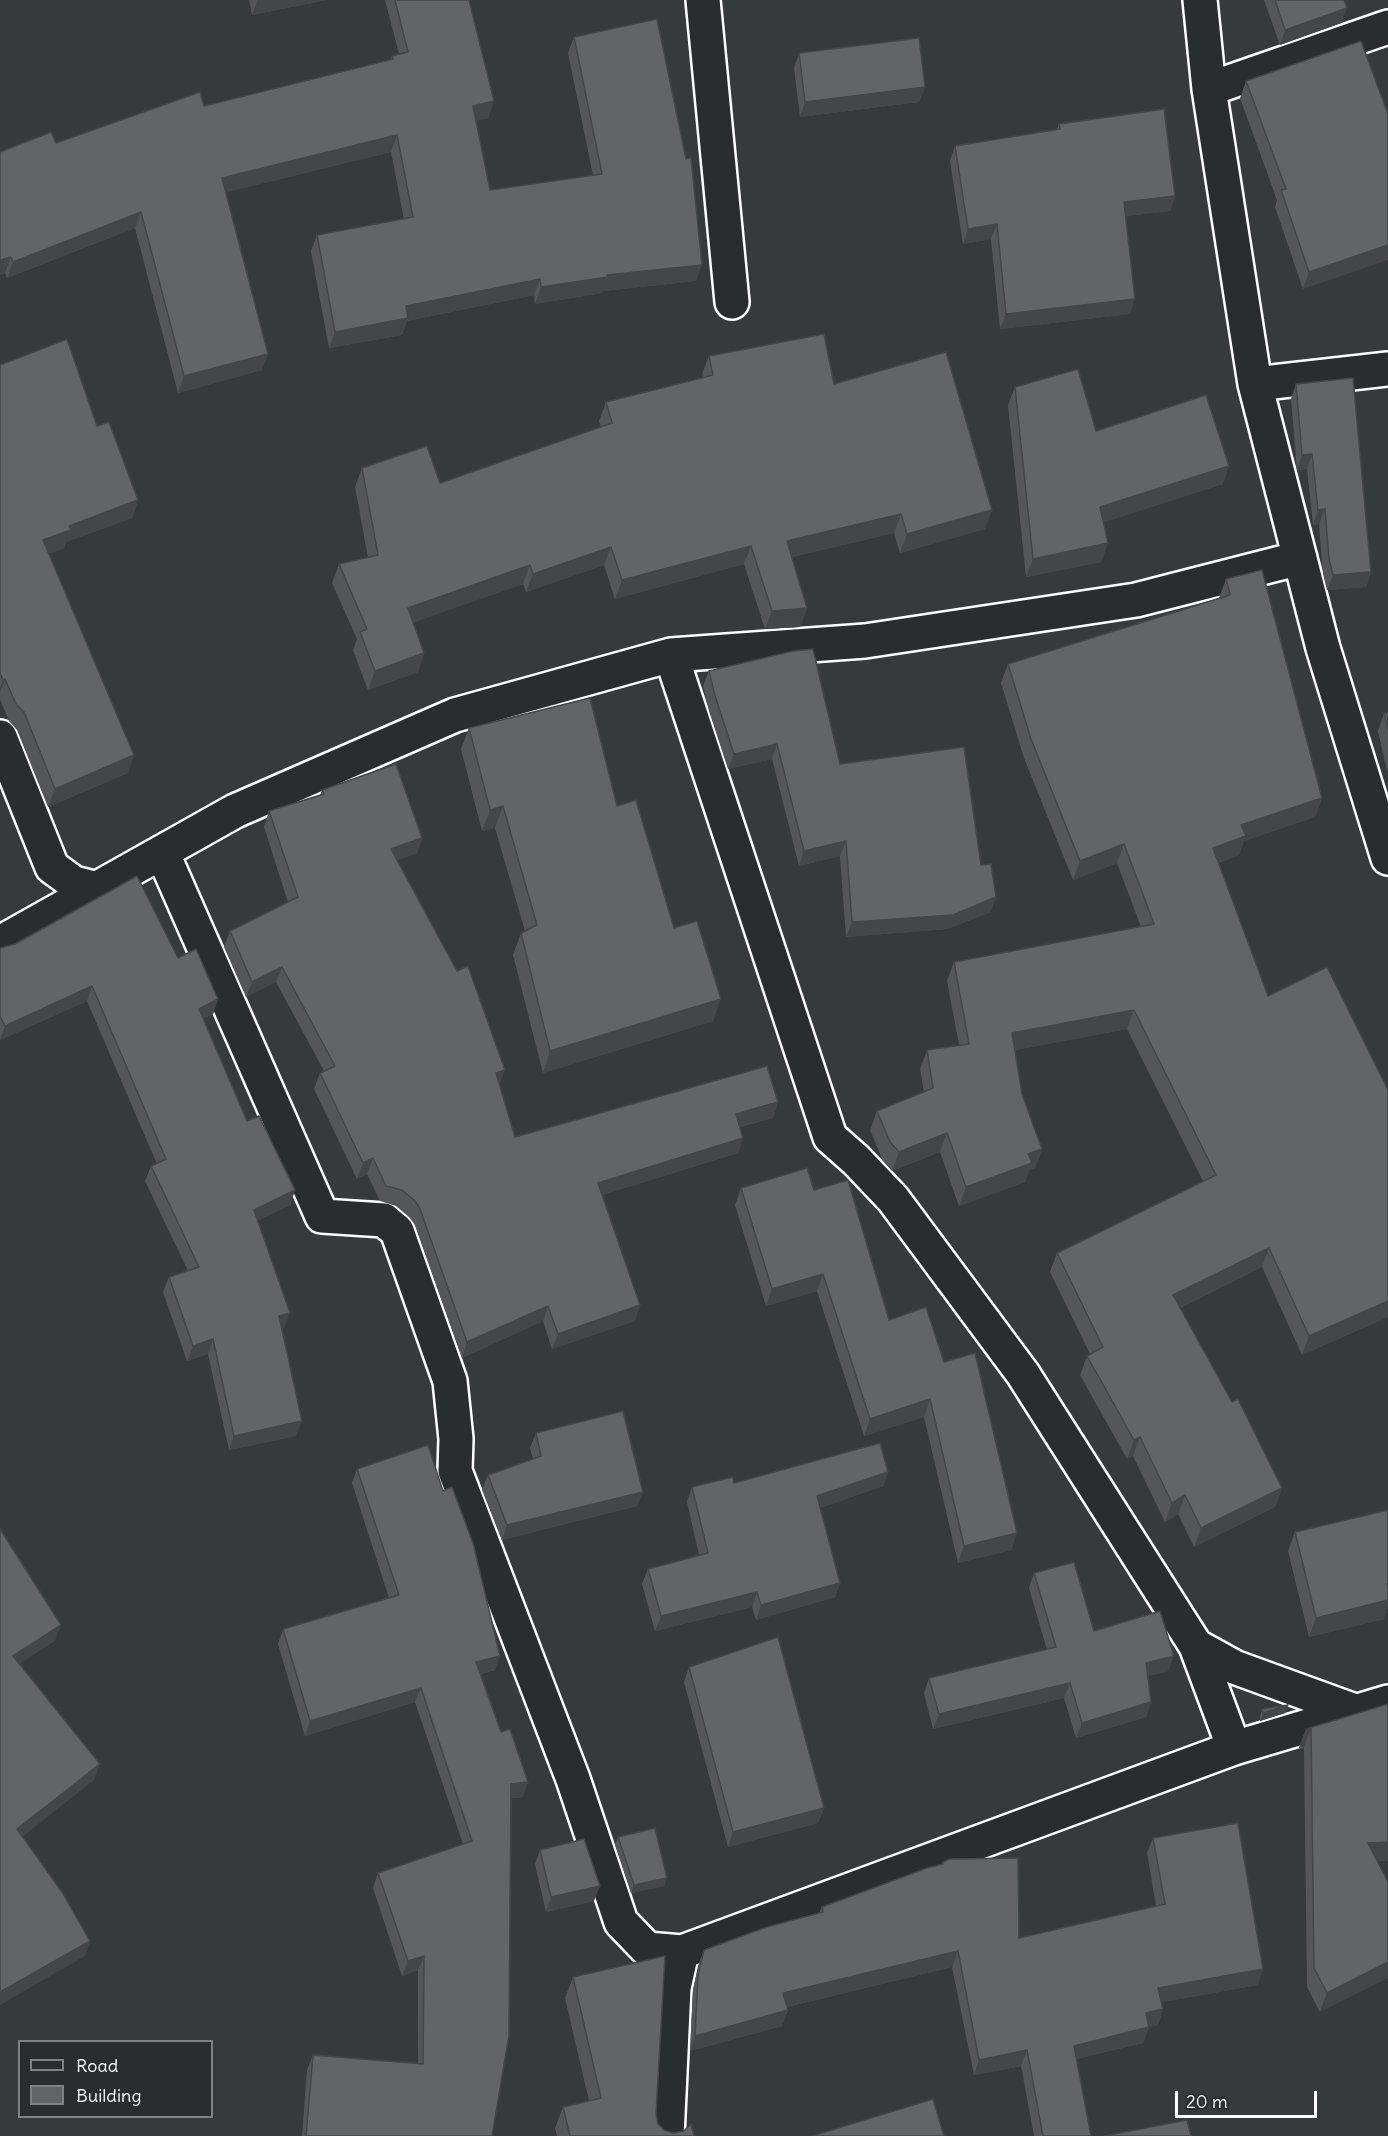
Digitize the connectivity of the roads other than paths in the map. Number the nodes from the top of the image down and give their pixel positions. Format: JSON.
{"nodes":[{"id":1,"x":703,"y":0,"type":"edge"},
{"id":2,"x":1200,"y":0,"type":"edge"},
{"id":3,"x":1388,"y":27,"type":"edge"},
{"id":4,"x":1209,"y":89,"type":"junction"},
{"id":5,"x":732,"y":302,"type":"dead end"},
{"id":6,"x":1388,"y":369,"type":"edge"},
{"id":7,"x":1255,"y":384,"type":"junction"},
{"id":8,"x":1300,"y":558,"type":"junction"},
{"id":9,"x":671,"y":655,"type":"junction"},
{"id":10,"x":0,"y":736,"type":"edge"},
{"id":11,"x":162,"y":852,"type":"junction"},
{"id":12,"x":1388,"y":858,"type":"edge"},
{"id":13,"x":97,"y":889,"type":"junction"},
{"id":14,"x":0,"y":944,"type":"edge"},
{"id":15,"x":1196,"y":1646,"type":"junction"},
{"id":16,"x":1388,"y":1702,"type":"edge"},
{"id":17,"x":1355,"y":1712,"type":"junction"},
{"id":18,"x":1234,"y":1748,"type":"junction"},
{"id":19,"x":682,"y":1952,"type":"junction"},
{"id":20,"x":667,"y":2136,"type":"edge"}],
"edges":[{"from":1,"to":5,"type":"street"},
{"from":2,"to":4,"type":"street"},
{"from":3,"to":4,"type":"street"},
{"from":4,"to":7,"type":"street"},
{"from":6,"to":7,"type":"street"},
{"from":7,"to":8,"type":"street"},
{"from":8,"to":9,"type":"street"},
{"from":8,"to":12,"type":"street"},
{"from":9,"to":11,"type":"street"},
{"from":9,"to":15,"type":"street"},
{"from":10,"to":13,"type":"street"},
{"from":11,"to":13,"type":"street"},
{"from":11,"to":19,"type":"street"},
{"from":13,"to":14,"type":"street"},
{"from":15,"to":17,"type":"street"},
{"from":15,"to":18,"type":"street"},
{"from":16,"to":17,"type":"street"},
{"from":17,"to":18,"type":"street"},
{"from":18,"to":19,"type":"street"},
{"from":19,"to":20,"type":"street"}]}
